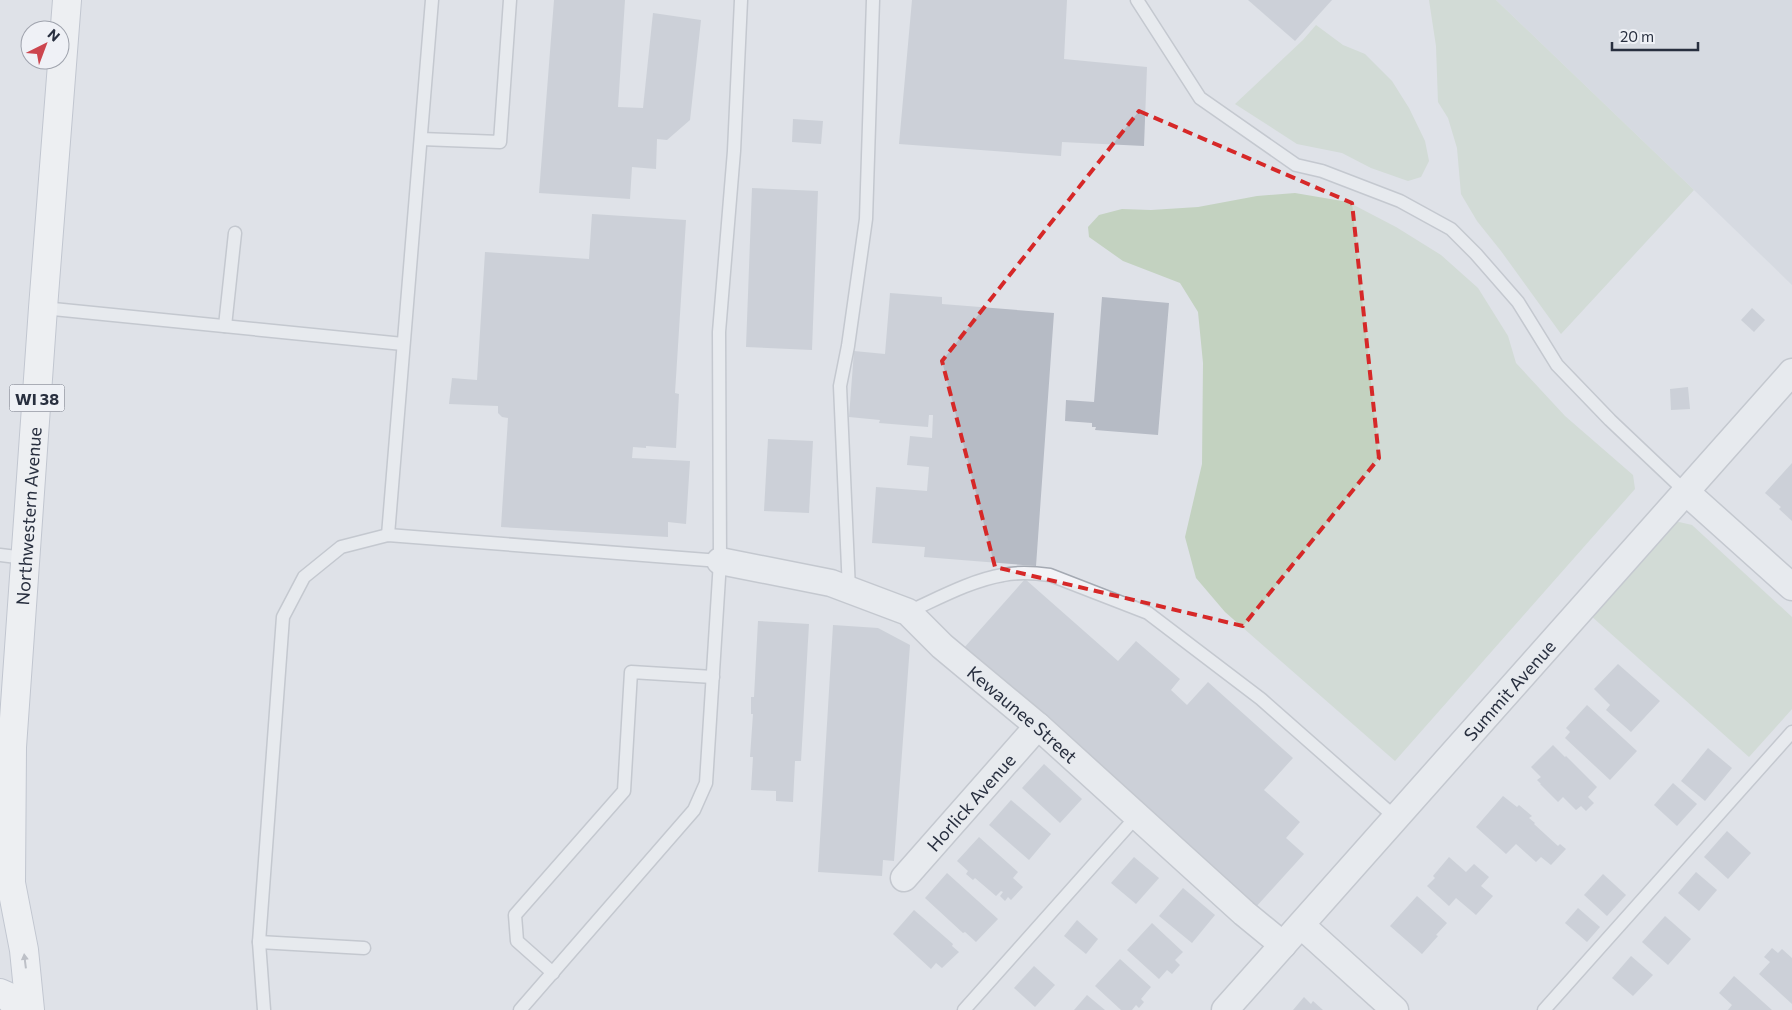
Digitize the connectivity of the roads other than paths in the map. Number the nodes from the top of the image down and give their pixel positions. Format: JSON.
{"nodes":[{"id":1,"x":67,"y":0,"type":"edge"},
{"id":2,"x":432,"y":0,"type":"edge"},
{"id":3,"x":510,"y":0,"type":"edge"},
{"id":4,"x":741,"y":0,"type":"edge"},
{"id":5,"x":872,"y":0,"type":"edge"},
{"id":6,"x":1137,"y":0,"type":"edge"},
{"id":7,"x":421,"y":139,"type":"junction"},
{"id":8,"x":235,"y":233,"type":"dead end"},
{"id":9,"x":43,"y":308,"type":"junction"},
{"id":10,"x":225,"y":326,"type":"junction"},
{"id":11,"x":403,"y":344,"type":"junction"},
{"id":12,"x":1792,"y":372,"type":"edge"},
{"id":13,"x":1686,"y":492,"type":"junction"},
{"id":14,"x":388,"y":535,"type":"junction"},
{"id":15,"x":12,"y":557,"type":"edge"},
{"id":16,"x":720,"y":561,"type":"junction"},
{"id":17,"x":1792,"y":588,"type":"edge"},
{"id":18,"x":849,"y":590,"type":"junction"},
{"id":19,"x":908,"y":612,"type":"junction"},
{"id":20,"x":713,"y":677,"type":"junction"},
{"id":21,"x":1038,"y":726,"type":"junction"},
{"id":22,"x":1792,"y":732,"type":"edge"},
{"id":23,"x":1136,"y":816,"type":"junction"},
{"id":24,"x":1396,"y":818,"type":"junction"},
{"id":25,"x":904,"y":878,"type":"dead end"},
{"id":26,"x":11,"y":883,"type":"junction"},
{"id":27,"x":0,"y":909,"type":"edge"},
{"id":28,"x":1301,"y":925,"type":"junction"},
{"id":29,"x":259,"y":942,"type":"junction"},
{"id":30,"x":1283,"y":945,"type":"junction"},
{"id":31,"x":364,"y":948,"type":"dead end"},
{"id":32,"x":553,"y":973,"type":"junction"},
{"id":33,"x":0,"y":993,"type":"edge"},
{"id":34,"x":22,"y":1010,"type":"edge"},
{"id":35,"x":30,"y":1010,"type":"edge"},
{"id":36,"x":264,"y":1010,"type":"edge"},
{"id":37,"x":520,"y":1010,"type":"edge"},
{"id":38,"x":964,"y":1010,"type":"edge"},
{"id":39,"x":1225,"y":1010,"type":"edge"},
{"id":40,"x":1395,"y":1010,"type":"edge"},
{"id":41,"x":1544,"y":1010,"type":"edge"}],
"edges":[{"from":1,"to":9,"type":"main road","name":"Northwestern Avenue","number":"WI 38"},
{"from":2,"to":7,"type":"lane"},
{"from":3,"to":7,"type":"lane"},
{"from":4,"to":16,"type":"lane"},
{"from":5,"to":18,"type":"lane"},
{"from":6,"to":13,"type":"lane"},
{"from":7,"to":11,"type":"lane"},
{"from":8,"to":10,"type":"lane"},
{"from":9,"to":10,"type":"lane"},
{"from":9,"to":15,"type":"main road","name":"Northwestern Avenue","number":"WI 38"},
{"from":10,"to":11,"type":"lane"},
{"from":11,"to":14,"type":"lane"},
{"from":12,"to":13,"type":"street","name":"Summit Avenue"},
{"from":13,"to":17,"type":"street"},
{"from":13,"to":24,"type":"street","name":"Summit Avenue"},
{"from":14,"to":16,"type":"lane"},
{"from":14,"to":29,"type":"lane"},
{"from":15,"to":26,"type":"main road","name":"Northwestern Avenue","number":"WI 38"},
{"from":16,"to":18,"type":"street","name":"Kewaunee Street"},
{"from":16,"to":20,"type":"lane"},
{"from":18,"to":19,"type":"street","name":"Kewaunee Street"},
{"from":19,"to":21,"type":"street","name":"Kewaunee Street"},
{"from":19,"to":24,"type":"lane"},
{"from":20,"to":32,"type":"lane"},
{"from":20,"to":32,"type":"lane"},
{"from":21,"to":23,"type":"street","name":"Kewaunee Street"},
{"from":21,"to":25,"type":"street","name":"Horlick Avenue"},
{"from":22,"to":41,"type":"lane"},
{"from":23,"to":30,"type":"street","name":"Kewaunee Street"},
{"from":23,"to":38,"type":"lane"},
{"from":24,"to":28,"type":"street","name":"Summit Avenue"},
{"from":26,"to":27,"type":"main road","name":"Northwestern Avenue","number":"WI 38"},
{"from":35,"to":26,"type":"main road","name":"Northwestern Avenue","number":"WI 38","one_way":true},
{"from":28,"to":30,"type":"street","name":"Summit Avenue"},
{"from":28,"to":40,"type":"street"},
{"from":29,"to":31,"type":"lane"},
{"from":29,"to":36,"type":"lane"},
{"from":30,"to":39,"type":"street","name":"Summit Avenue"},
{"from":32,"to":37,"type":"lane"},
{"from":33,"to":34,"type":"main road"}]}
